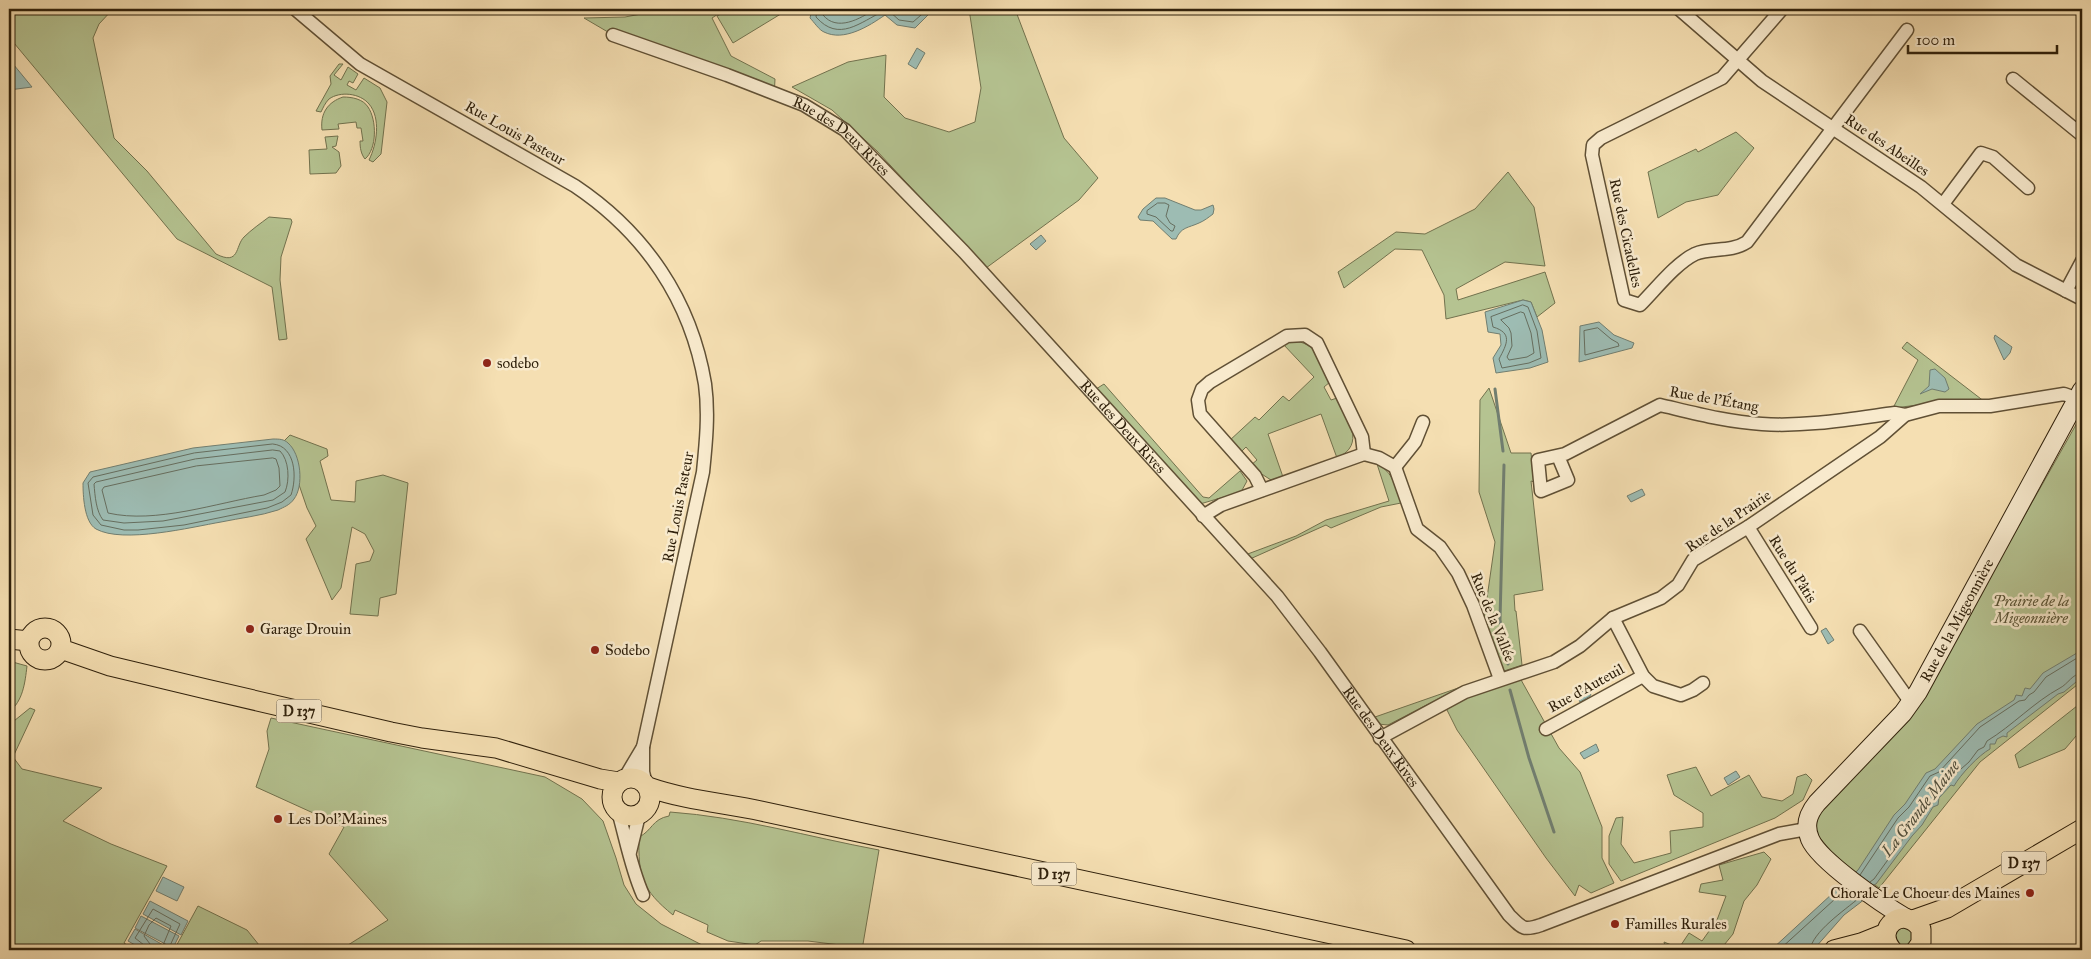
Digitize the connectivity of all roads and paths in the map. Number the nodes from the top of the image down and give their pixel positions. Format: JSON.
{"nodes":[{"id":1,"x":295,"y":9,"type":"edge"},
{"id":2,"x":1679,"y":9,"type":"edge"},
{"id":3,"x":1782,"y":9,"type":"edge"},
{"id":4,"x":1907,"y":30,"type":"dead end"},
{"id":5,"x":613,"y":35,"type":"dead end"},
{"id":6,"x":1738,"y":60,"type":"junction"},
{"id":7,"x":2013,"y":78,"type":"dead end"},
{"id":8,"x":1833,"y":128,"type":"junction"},
{"id":9,"x":2082,"y":135,"type":"edge"},
{"id":10,"x":2028,"y":188,"type":"dead end"},
{"id":11,"x":1943,"y":204,"type":"junction"},
{"id":12,"x":2082,"y":261,"type":"edge"},
{"id":13,"x":2066,"y":291,"type":"junction"},
{"id":14,"x":2082,"y":299,"type":"edge"},
{"id":15,"x":2080,"y":395,"type":"edge"},
{"id":16,"x":1905,"y":415,"type":"junction"},
{"id":17,"x":1423,"y":422,"type":"dead end"},
{"id":18,"x":1364,"y":454,"type":"junction"},
{"id":19,"x":1558,"y":456,"type":"dead end"},
{"id":20,"x":1395,"y":467,"type":"junction"},
{"id":21,"x":1262,"y":490,"type":"junction"},
{"id":22,"x":1203,"y":516,"type":"junction"},
{"id":23,"x":1748,"y":527,"type":"junction"},
{"id":24,"x":1613,"y":618,"type":"junction"},
{"id":25,"x":1811,"y":628,"type":"dead end"},
{"id":26,"x":1860,"y":631,"type":"dead end"},
{"id":27,"x":9,"y":639,"type":"edge"},
{"id":28,"x":1643,"y":676,"type":"junction"},
{"id":29,"x":1500,"y":679,"type":"junction"},
{"id":30,"x":1703,"y":683,"type":"dead end"},
{"id":31,"x":1911,"y":703,"type":"junction"},
{"id":32,"x":1546,"y":729,"type":"dead end"},
{"id":33,"x":1380,"y":738,"type":"junction"},
{"id":34,"x":643,"y":746,"type":"junction"},
{"id":35,"x":539,"y":760,"type":"junction"},
{"id":36,"x":622,"y":781,"type":"junction"},
{"id":37,"x":647,"y":785,"type":"junction"},
{"id":38,"x":702,"y":802,"type":"junction"},
{"id":39,"x":615,"y":806,"type":"junction"},
{"id":40,"x":643,"y":812,"type":"junction"},
{"id":41,"x":1807,"y":829,"type":"junction"},
{"id":42,"x":2082,"y":829,"type":"edge"},
{"id":43,"x":630,"y":852,"type":"junction"},
{"id":44,"x":643,"y":895,"type":"dead end"},
{"id":45,"x":1905,"y":937,"type":"edge"},
{"id":46,"x":1406,"y":950,"type":"edge"},
{"id":47,"x":1834,"y":950,"type":"edge"}],
"edges":[{"from":1,"to":34,"type":"street","name":"Rue Louis Pasteur"},
{"from":2,"to":6,"type":"street","name":"Rue des Abeilles"},
{"from":3,"to":6,"type":"street"},
{"from":4,"to":8,"type":"street"},
{"from":5,"to":22,"type":"street","name":"Rue des Deux Rives"},
{"from":6,"to":8,"type":"street","name":"Rue des Abeilles"},
{"from":6,"to":8,"type":"street","name":"Rue des Cicadelles"},
{"from":7,"to":9,"type":"street"},
{"from":8,"to":11,"type":"street","name":"Rue des Abeilles"},
{"from":10,"to":11,"type":"street"},
{"from":11,"to":13,"type":"street","name":"Rue des Abeilles"},
{"from":12,"to":13,"type":"street"},
{"from":13,"to":14,"type":"street","name":"Rue des Abeilles"},
{"from":15,"to":16,"type":"street"},
{"from":15,"to":31,"type":"street","name":"Rue de la Migeonnière"},
{"from":16,"to":19,"type":"street","name":"Rue de l'Étang"},
{"from":16,"to":23,"type":"street","name":"Rue de la Prairie"},
{"from":17,"to":20,"type":"street"},
{"from":18,"to":20,"type":"street"},
{"from":18,"to":21,"type":"street"},
{"from":18,"to":21,"type":"street"},
{"from":20,"to":29,"type":"street","name":"Rue de la Vallée"},
{"from":21,"to":22,"type":"street"},
{"from":22,"to":33,"type":"street","name":"Rue des Deux Rives"},
{"from":23,"to":24,"type":"street","name":"Rue de la Prairie"},
{"from":23,"to":25,"type":"street","name":"Rue du Pâtis"},
{"from":24,"to":28,"type":"street","name":"Rue d'Auteuil"},
{"from":24,"to":29,"type":"street","name":"Rue de la Prairie"},
{"from":26,"to":31,"type":"street"},
{"from":27,"to":35,"type":"main road","number":"D 137"},
{"from":28,"to":30,"type":"street","name":"Rue d'Auteuil"},
{"from":28,"to":32,"type":"street","name":"Rue d'Auteuil"},
{"from":29,"to":33,"type":"street","name":"Rue de la Prairie"},
{"from":31,"to":41,"type":"street","name":"Rue de la Migeonnière"},
{"from":33,"to":41,"type":"street","name":"Rue des Deux Rives"},
{"from":34,"to":36,"type":"street","name":"Rue Louis Pasteur"},
{"from":34,"to":37,"type":"street","name":"Rue Louis Pasteur"},
{"from":35,"to":36,"type":"main road","number":"D 137"},
{"from":35,"to":39,"type":"main road","number":"D 137"},
{"from":36,"to":37,"type":"main road"},
{"from":36,"to":39,"type":"main road"},
{"from":37,"to":38,"type":"main road","number":"D 137"},
{"from":37,"to":40,"type":"main road"},
{"from":38,"to":40,"type":"main road","number":"D 137"},
{"from":38,"to":46,"type":"main road","number":"D 137"},
{"from":39,"to":40,"type":"main road"},
{"from":39,"to":43,"type":"street"},
{"from":40,"to":43,"type":"street"},
{"from":41,"to":45,"type":"street"},
{"from":42,"to":45,"type":"main road","number":"D 137"},
{"from":43,"to":44,"type":"street"},
{"from":45,"to":47,"type":"main road","number":"D 137"}]}
